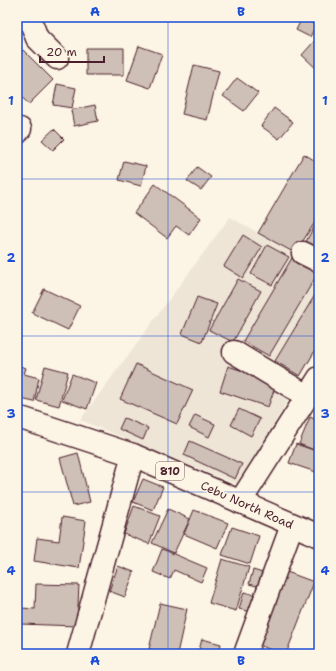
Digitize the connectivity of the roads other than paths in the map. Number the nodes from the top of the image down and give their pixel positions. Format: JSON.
{"nodes":[{"id":1,"x":29,"y":17,"type":"edge"},
{"id":2,"x":57,"y":58,"type":"dead end"},
{"id":3,"x":234,"y":352,"type":"dead end"},
{"id":4,"x":319,"y":378,"type":"edge"},
{"id":5,"x":307,"y":396,"type":"junction"},
{"id":6,"x":17,"y":418,"type":"edge"},
{"id":7,"x":133,"y":455,"type":"junction"},
{"id":8,"x":240,"y":502,"type":"junction"},
{"id":9,"x":292,"y":524,"type":"junction"},
{"id":10,"x":319,"y":536,"type":"edge"},
{"id":11,"x":78,"y":654,"type":"edge"},
{"id":12,"x":246,"y":654,"type":"edge"}],
"edges":[{"from":1,"to":2,"type":"main road"},
{"from":3,"to":5,"type":"main road"},
{"from":4,"to":5,"type":"main road"},
{"from":5,"to":8,"type":"main road"},
{"from":6,"to":7,"type":"main road","name":"Cebu North Road","number":"810"},
{"from":7,"to":8,"type":"main road","name":"Cebu North Road","number":"810"},
{"from":7,"to":11,"type":"main road"},
{"from":8,"to":9,"type":"main road","name":"Cebu North Road","number":"810"},
{"from":9,"to":10,"type":"main road","name":"Cebu North Road","number":"810"},
{"from":9,"to":12,"type":"main road"}]}
